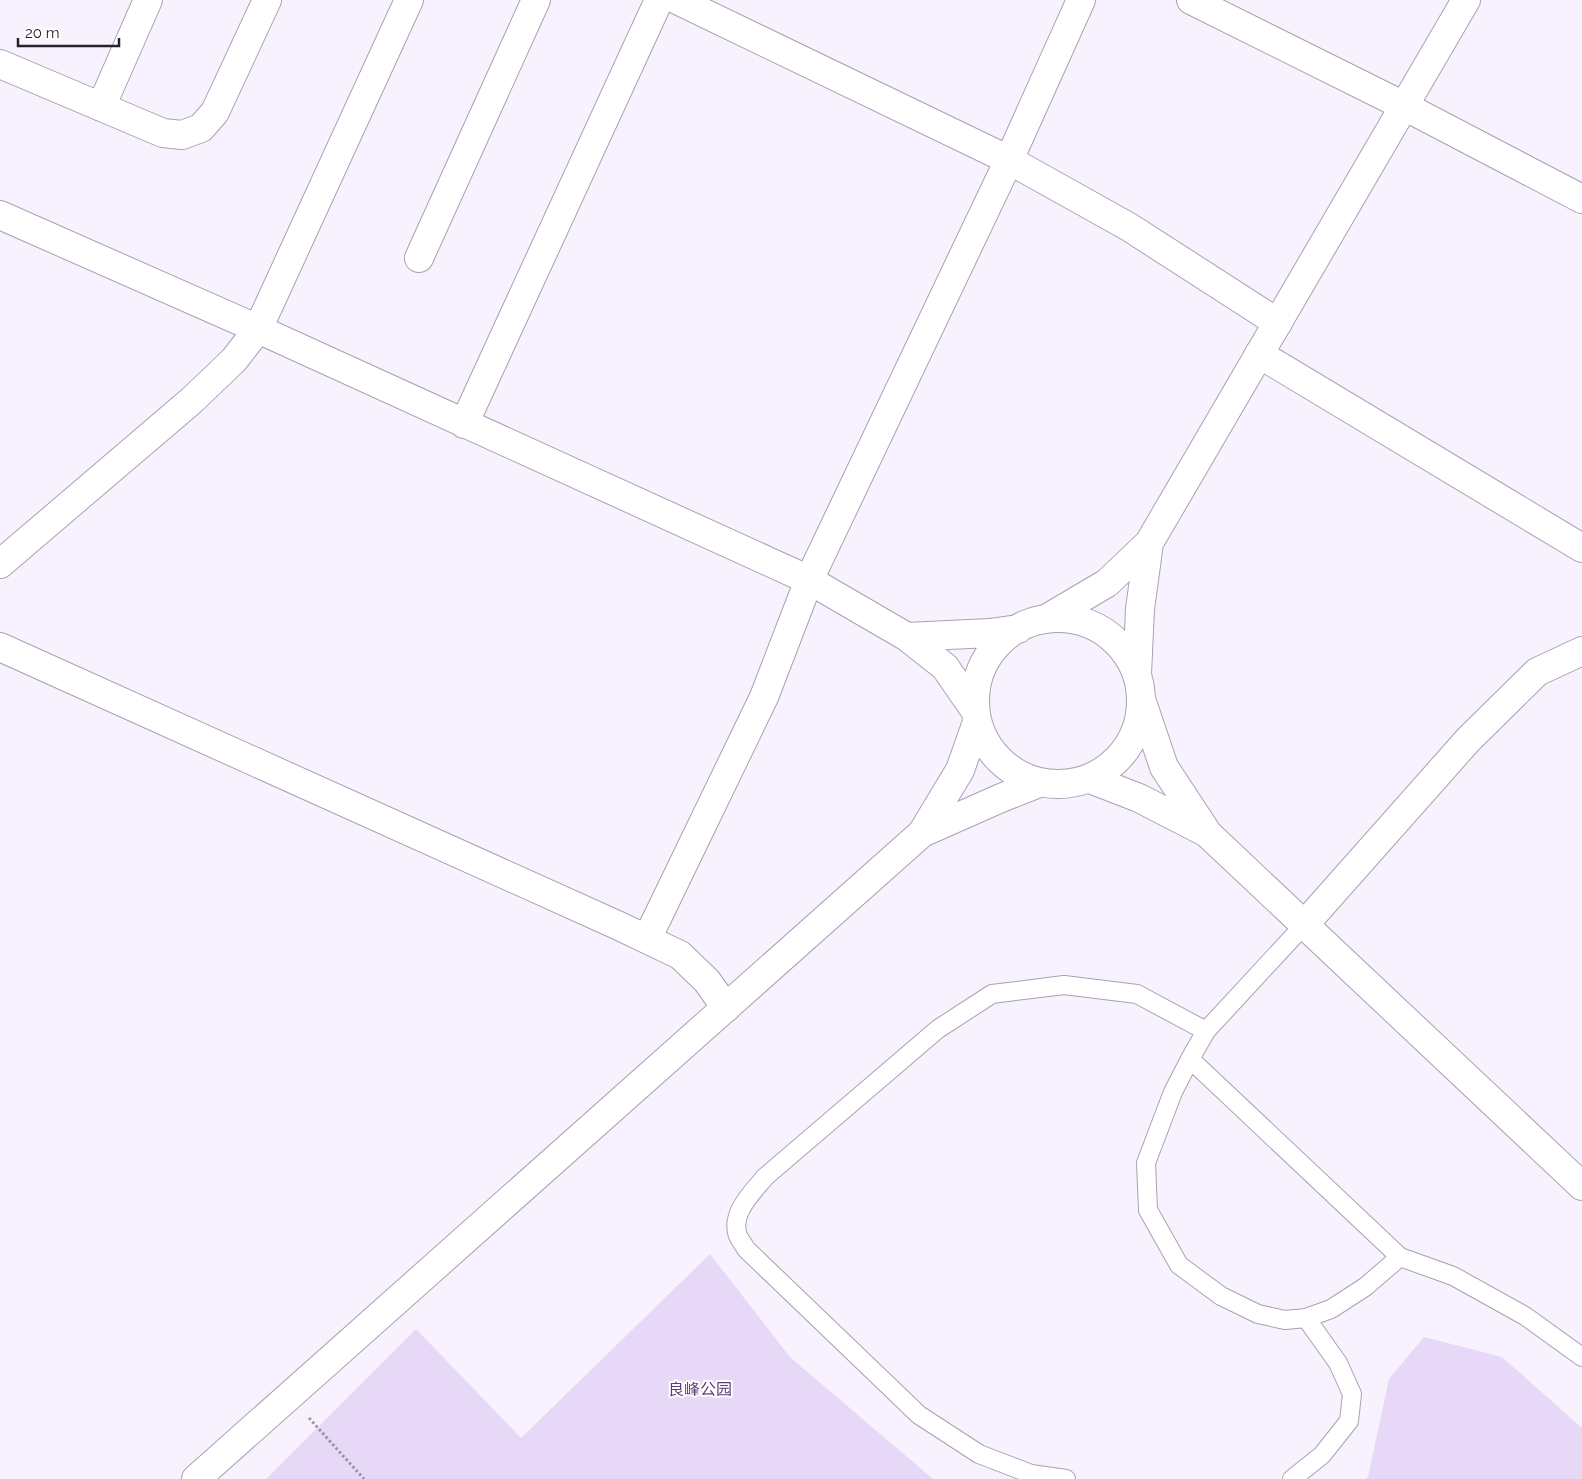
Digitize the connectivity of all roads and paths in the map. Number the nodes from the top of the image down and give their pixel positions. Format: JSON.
{"nodes":[{"id":1,"x":148,"y":0,"type":"edge"},
{"id":2,"x":267,"y":0,"type":"edge"},
{"id":3,"x":409,"y":0,"type":"edge"},
{"id":4,"x":536,"y":0,"type":"edge"},
{"id":5,"x":659,"y":0,"type":"edge"},
{"id":6,"x":677,"y":0,"type":"edge"},
{"id":7,"x":1081,"y":0,"type":"edge"},
{"id":8,"x":1191,"y":0,"type":"edge"},
{"id":9,"x":1466,"y":0,"type":"edge"},
{"id":10,"x":0,"y":64,"type":"edge"},
{"id":11,"x":1404,"y":106,"type":"junction"},
{"id":12,"x":101,"y":107,"type":"junction"},
{"id":13,"x":1009,"y":160,"type":"junction"},
{"id":14,"x":1582,"y":199,"type":"edge"},
{"id":15,"x":0,"y":216,"type":"edge"},
{"id":16,"x":420,"y":258,"type":"dead end"},
{"id":17,"x":1278,"y":322,"type":"junction"},
{"id":18,"x":258,"y":330,"type":"junction"},
{"id":19,"x":1259,"y":354,"type":"junction"},
{"id":20,"x":464,"y":424,"type":"junction"},
{"id":21,"x":1149,"y":543,"type":"junction"},
{"id":22,"x":1582,"y":548,"type":"edge"},
{"id":23,"x":0,"y":564,"type":"edge"},
{"id":24,"x":808,"y":580,"type":"junction"},
{"id":25,"x":1046,"y":619,"type":"junction"},
{"id":26,"x":1018,"y":629,"type":"junction"},
{"id":27,"x":907,"y":637,"type":"junction"},
{"id":28,"x":0,"y":647,"type":"edge"},
{"id":29,"x":1582,"y":651,"type":"edge"},
{"id":30,"x":1139,"y":687,"type":"junction"},
{"id":31,"x":976,"y":716,"type":"junction"},
{"id":32,"x":1090,"y":779,"type":"junction"},
{"id":33,"x":1039,"y":783,"type":"junction"},
{"id":34,"x":922,"y":833,"type":"junction"},
{"id":35,"x":1208,"y":834,"type":"junction"},
{"id":36,"x":1304,"y":925,"type":"junction"},
{"id":37,"x":647,"y":939,"type":"junction"},
{"id":38,"x":726,"y":1008,"type":"junction"},
{"id":39,"x":1206,"y":1031,"type":"junction"},
{"id":40,"x":1190,"y":1059,"type":"junction"},
{"id":41,"x":1582,"y":1186,"type":"edge"},
{"id":42,"x":1400,"y":1257,"type":"junction"},
{"id":43,"x":1306,"y":1318,"type":"junction"},
{"id":44,"x":1582,"y":1357,"type":"edge"},
{"id":45,"x":289,"y":1396,"type":"junction"},
{"id":46,"x":196,"y":1479,"type":"edge"},
{"id":47,"x":364,"y":1479,"type":"edge"},
{"id":48,"x":1066,"y":1479,"type":"edge"},
{"id":49,"x":1292,"y":1479,"type":"edge"}],
"edges":[{"from":1,"to":12,"type":"street"},
{"from":2,"to":12,"type":"street"},
{"from":3,"to":18,"type":"street"},
{"from":4,"to":16,"type":"street"},
{"from":5,"to":20,"type":"street"},
{"from":6,"to":13,"type":"street"},
{"from":7,"to":13,"type":"street"},
{"from":8,"to":11,"type":"street"},
{"from":9,"to":11,"type":"street"},
{"from":10,"to":12,"type":"street"},
{"from":11,"to":14,"type":"street"},
{"from":11,"to":17,"type":"street"},
{"from":13,"to":17,"type":"street"},
{"from":13,"to":24,"type":"street"},
{"from":15,"to":18,"type":"street"},
{"from":17,"to":19,"type":"street"},
{"from":18,"to":20,"type":"street"},
{"from":18,"to":23,"type":"street"},
{"from":19,"to":21,"type":"street"},
{"from":19,"to":22,"type":"street"},
{"from":20,"to":24,"type":"street"},
{"from":21,"to":25,"type":"street"},
{"from":21,"to":30,"type":"street"},
{"from":24,"to":27,"type":"street"},
{"from":24,"to":37,"type":"street"},
{"from":25,"to":26,"type":"street"},
{"from":25,"to":30,"type":"street"},
{"from":26,"to":27,"type":"street"},
{"from":26,"to":31,"type":"street"},
{"from":27,"to":31,"type":"street"},
{"from":28,"to":37,"type":"street"},
{"from":29,"to":36,"type":"street"},
{"from":30,"to":32,"type":"street"},
{"from":30,"to":35,"type":"street"},
{"from":31,"to":33,"type":"street"},
{"from":31,"to":34,"type":"street"},
{"from":32,"to":33,"type":"street"},
{"from":32,"to":35,"type":"street"},
{"from":33,"to":34,"type":"street"},
{"from":34,"to":38,"type":"street"},
{"from":35,"to":36,"type":"street"},
{"from":36,"to":39,"type":"lane"},
{"from":36,"to":41,"type":"street"},
{"from":37,"to":38,"type":"street"},
{"from":38,"to":45,"type":"street"},
{"from":39,"to":40,"type":"lane"},
{"from":39,"to":48,"type":"lane"},
{"from":40,"to":42,"type":"lane"},
{"from":40,"to":43,"type":"lane"},
{"from":42,"to":43,"type":"lane"},
{"from":42,"to":44,"type":"lane"},
{"from":43,"to":49,"type":"lane"},
{"from":45,"to":46,"type":"street"},
{"from":45,"to":47,"type":"path"}]}
